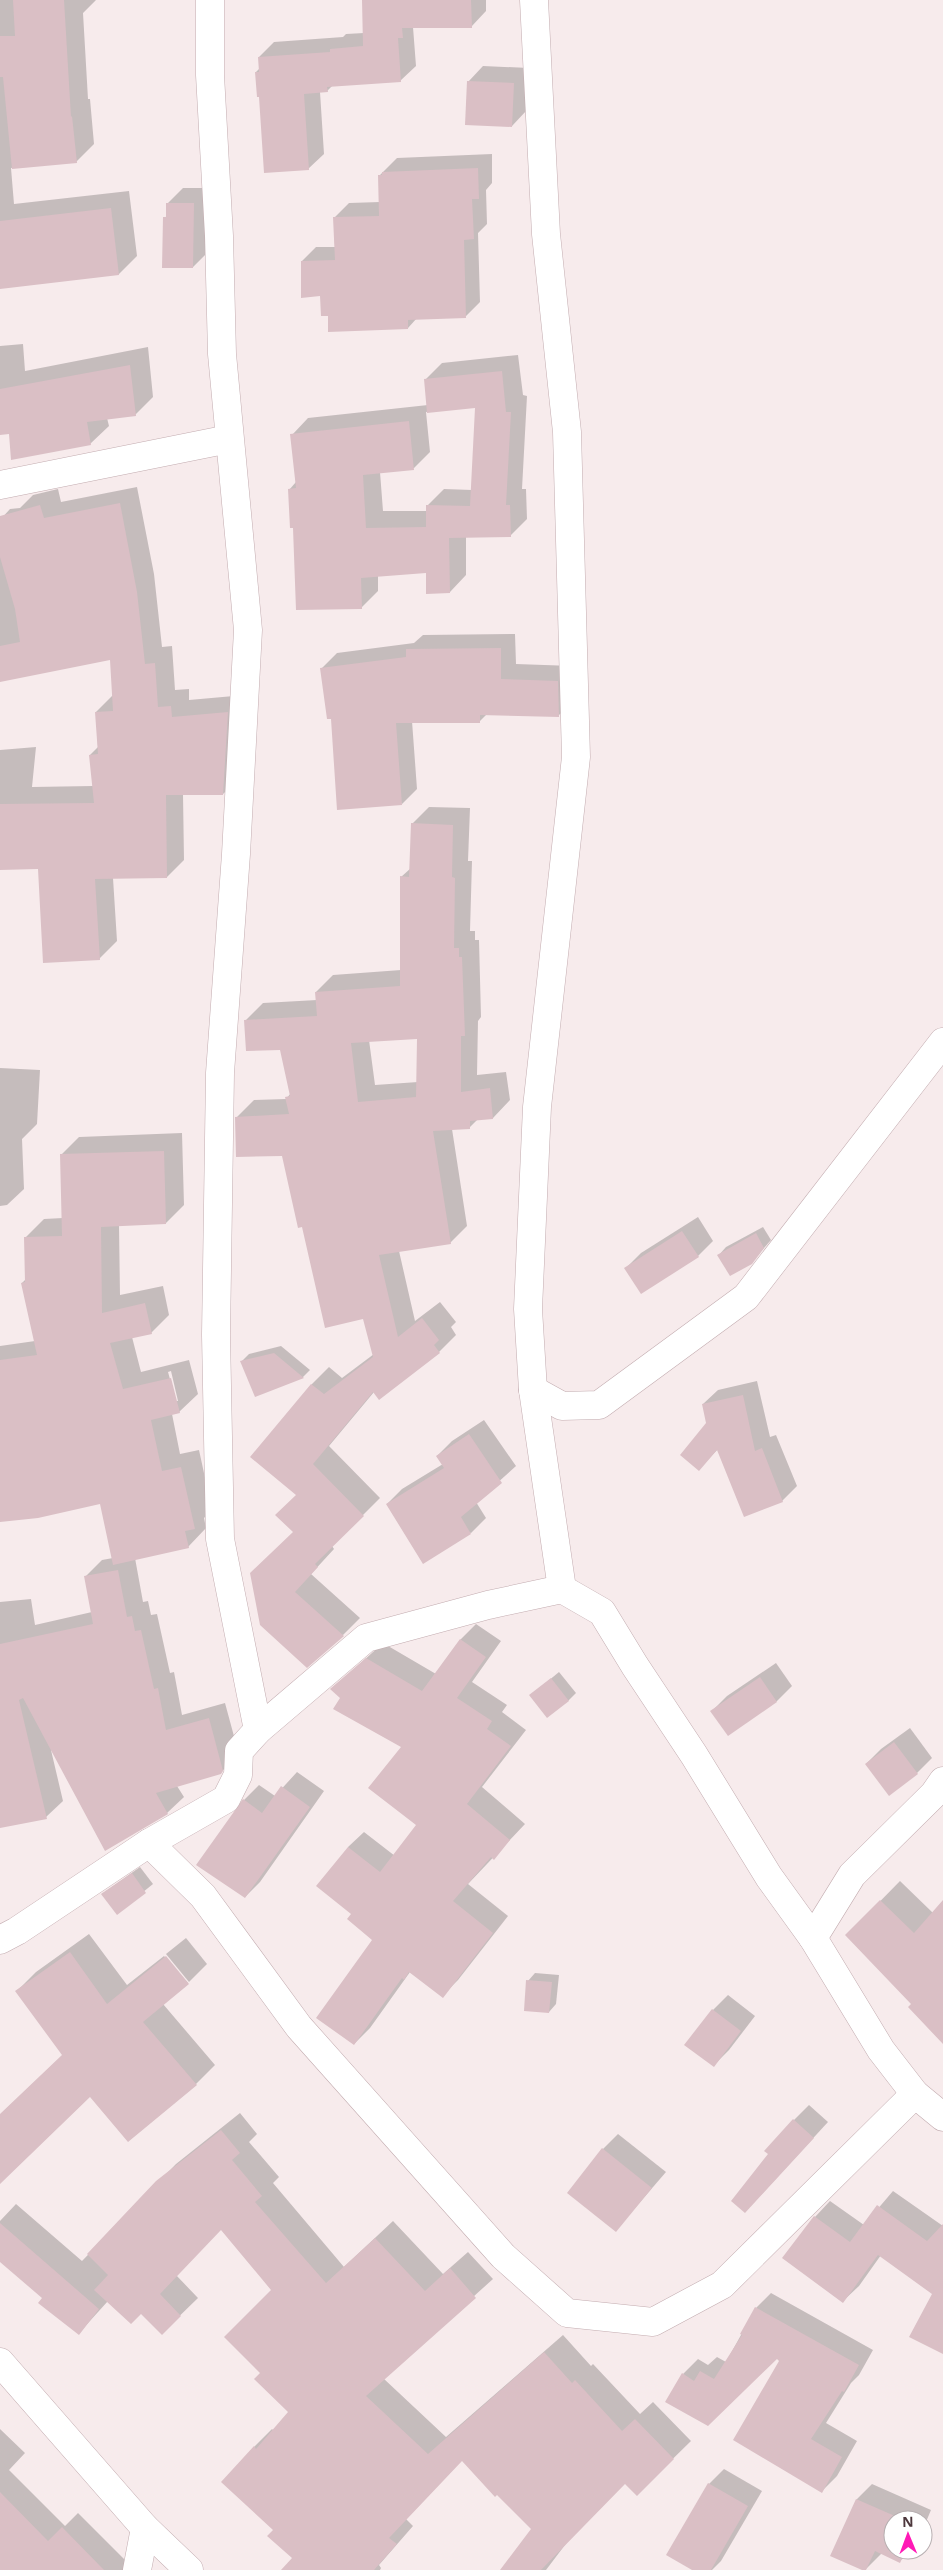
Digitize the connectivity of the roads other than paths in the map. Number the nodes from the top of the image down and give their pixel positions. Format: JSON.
{"nodes":[{"id":1,"x":210,"y":0,"type":"edge"},
{"id":2,"x":534,"y":0,"type":"edge"},
{"id":3,"x":229,"y":439,"type":"junction"},
{"id":4,"x":0,"y":485,"type":"edge"},
{"id":5,"x":943,"y":1042,"type":"edge"},
{"id":6,"x":533,"y":1390,"type":"junction"},
{"id":7,"x":562,"y":1589,"type":"junction"},
{"id":8,"x":258,"y":1730,"type":"junction"},
{"id":9,"x":943,"y":1781,"type":"edge"},
{"id":10,"x":149,"y":1843,"type":"junction"},
{"id":11,"x":813,"y":1938,"type":"junction"},
{"id":12,"x":0,"y":1940,"type":"edge"},
{"id":13,"x":915,"y":2094,"type":"junction"},
{"id":14,"x":943,"y":2118,"type":"edge"},
{"id":15,"x":0,"y":2362,"type":"edge"},
{"id":16,"x":145,"y":2528,"type":"junction"},
{"id":17,"x":137,"y":2570,"type":"edge"},
{"id":18,"x":188,"y":2570,"type":"edge"}],
"edges":[{"from":1,"to":3,"type":"street"},
{"from":2,"to":6,"type":"street"},
{"from":3,"to":4,"type":"street"},
{"from":3,"to":8,"type":"street"},
{"from":5,"to":6,"type":"street"},
{"from":6,"to":7,"type":"street"},
{"from":7,"to":8,"type":"street"},
{"from":7,"to":11,"type":"street"},
{"from":8,"to":10,"type":"street"},
{"from":9,"to":11,"type":"street"},
{"from":10,"to":12,"type":"street"},
{"from":10,"to":13,"type":"street"},
{"from":11,"to":13,"type":"street"},
{"from":13,"to":14,"type":"street"},
{"from":15,"to":16,"type":"street"},
{"from":16,"to":17,"type":"street"},
{"from":16,"to":18,"type":"street"}]}
